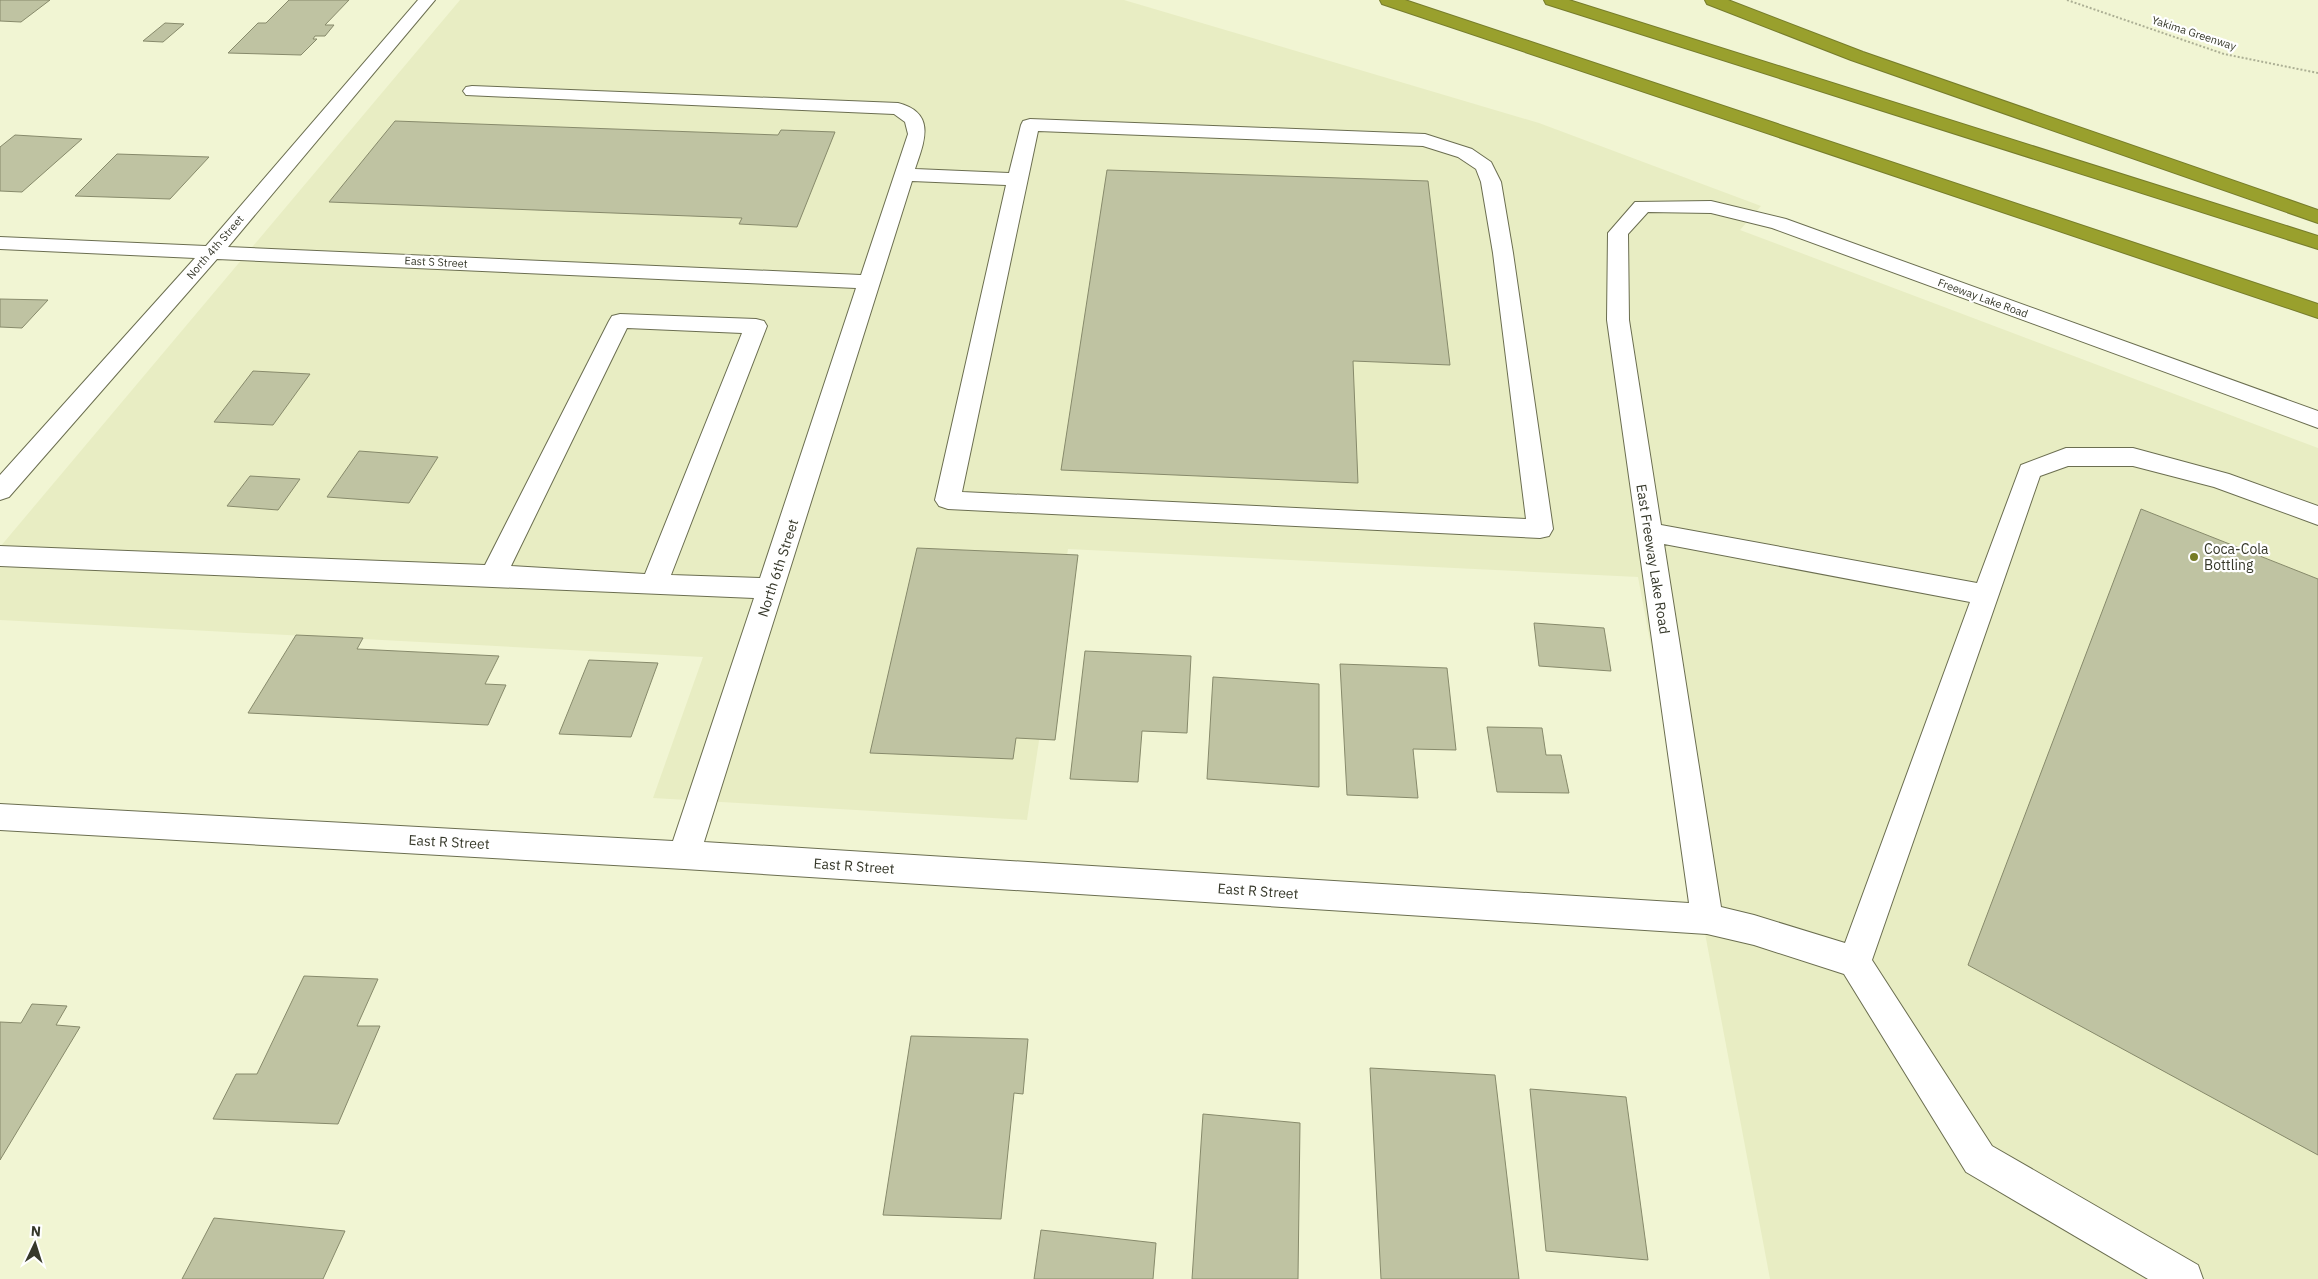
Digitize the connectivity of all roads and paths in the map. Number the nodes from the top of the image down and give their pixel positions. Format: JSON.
{"nodes":[{"id":1,"x":427,"y":0,"type":"edge"},
{"id":2,"x":1368,"y":0,"type":"edge"},
{"id":3,"x":1388,"y":0,"type":"edge"},
{"id":4,"x":1552,"y":0,"type":"edge"},
{"id":5,"x":1713,"y":0,"type":"edge"},
{"id":6,"x":2067,"y":0,"type":"edge"},
{"id":7,"x":1479,"y":31,"type":"junction"},
{"id":8,"x":2318,"y":73,"type":"edge"},
{"id":9,"x":472,"y":91,"type":"dead end"},
{"id":10,"x":904,"y":175,"type":"junction"},
{"id":11,"x":1018,"y":179,"type":"junction"},
{"id":12,"x":1642,"y":206,"type":"joint"},
{"id":13,"x":2318,"y":217,"type":"edge"},
{"id":14,"x":0,"y":243,"type":"edge"},
{"id":15,"x":2318,"y":243,"type":"edge"},
{"id":16,"x":212,"y":252,"type":"junction"},
{"id":17,"x":871,"y":282,"type":"junction"},
{"id":18,"x":2318,"y":311,"type":"edge"},
{"id":19,"x":2318,"y":420,"type":"edge"},
{"id":20,"x":0,"y":491,"type":"edge"},
{"id":21,"x":2318,"y":516,"type":"edge"},
{"id":22,"x":1649,"y":533,"type":"junction"},
{"id":23,"x":0,"y":556,"type":"edge"},
{"id":24,"x":493,"y":576,"type":"junction"},
{"id":25,"x":654,"y":585,"type":"junction"},
{"id":26,"x":771,"y":588,"type":"junction"},
{"id":27,"x":1986,"y":595,"type":"junction"},
{"id":28,"x":0,"y":817,"type":"edge"},
{"id":29,"x":684,"y":855,"type":"junction"},
{"id":30,"x":1707,"y":919,"type":"junction"},
{"id":31,"x":1855,"y":962,"type":"junction"},
{"id":32,"x":2184,"y":1279,"type":"edge"}],
"edges":[{"from":1,"to":16,"type":"street","name":"North 4th Street"},
{"from":2,"to":7,"type":"highway"},
{"from":3,"to":7,"type":"highway"},
{"from":4,"to":15,"type":"highway"},
{"from":5,"to":13,"type":"highway"},
{"from":6,"to":8,"type":"path","name":"Yakima Greenway"},
{"from":7,"to":18,"type":"highway"},
{"from":9,"to":10,"type":"street","name":"North 6th Street"},
{"from":10,"to":11,"type":"street"},
{"from":10,"to":17,"type":"street","name":"North 6th Street"},
{"from":11,"to":11,"type":"street"},
{"from":12,"to":19,"type":"street","name":"Freeway Lake Road"},
{"from":12,"to":22,"type":"street","name":"East Freeway Lake Road"},
{"from":14,"to":16,"type":"street","name":"East S Street"},
{"from":16,"to":17,"type":"street","name":"East S Street"},
{"from":16,"to":20,"type":"street","name":"North 4th Street"},
{"from":17,"to":26,"type":"street","name":"North 6th Street"},
{"from":21,"to":27,"type":"street"},
{"from":22,"to":27,"type":"street"},
{"from":22,"to":30,"type":"street","name":"East Freeway Lake Road"},
{"from":23,"to":24,"type":"street"},
{"from":24,"to":25,"type":"street"},
{"from":24,"to":25,"type":"street"},
{"from":25,"to":26,"type":"street"},
{"from":26,"to":29,"type":"street","name":"North 6th Street"},
{"from":27,"to":31,"type":"street"},
{"from":28,"to":29,"type":"street","name":"East R Street"},
{"from":29,"to":30,"type":"street","name":"East R Street"},
{"from":30,"to":31,"type":"street","name":"East R Street"},
{"from":31,"to":32,"type":"street"}]}
